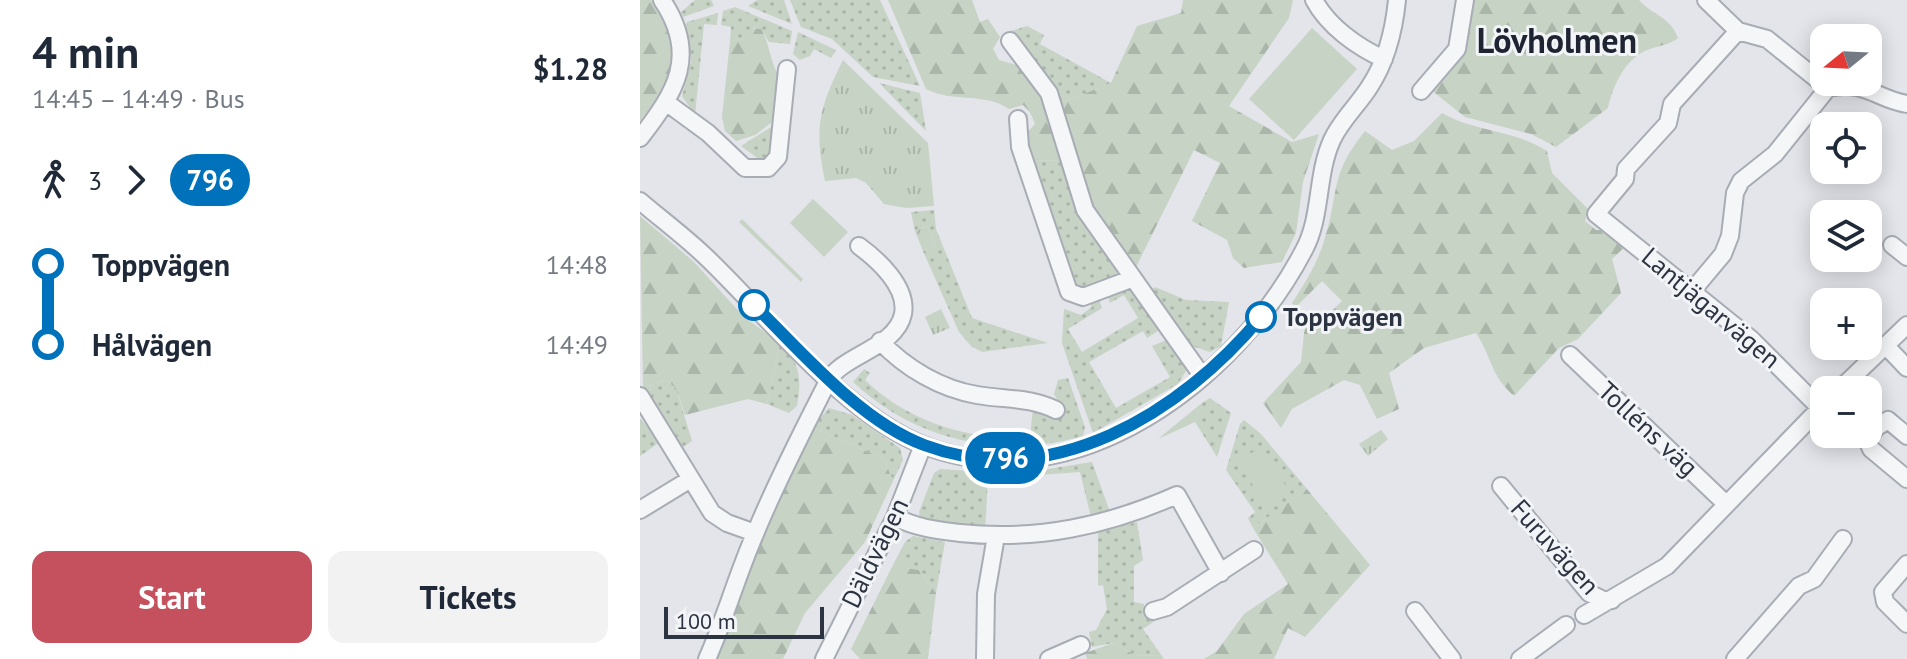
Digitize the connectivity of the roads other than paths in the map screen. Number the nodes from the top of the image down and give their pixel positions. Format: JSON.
{"nodes":[{"id":1,"x":662,"y":0,"type":"edge"},
{"id":2,"x":1314,"y":0,"type":"edge"},
{"id":3,"x":1397,"y":0,"type":"edge"},
{"id":4,"x":1465,"y":0,"type":"edge"},
{"id":5,"x":1706,"y":0,"type":"edge"},
{"id":6,"x":1738,"y":31,"type":"junction"},
{"id":7,"x":1010,"y":41,"type":"dead end"},
{"id":8,"x":1384,"y":59,"type":"junction"},
{"id":9,"x":787,"y":69,"type":"dead end"},
{"id":10,"x":1810,"y":74,"type":"edge"},
{"id":11,"x":1421,"y":91,"type":"dead end"},
{"id":12,"x":1882,"y":93,"type":"edge"},
{"id":13,"x":1822,"y":96,"type":"edge"},
{"id":14,"x":667,"y":103,"type":"junction"},
{"id":15,"x":1907,"y":104,"type":"edge"},
{"id":16,"x":1018,"y":119,"type":"dead end"},
{"id":17,"x":640,"y":138,"type":"edge"},
{"id":18,"x":640,"y":201,"type":"edge"},
{"id":19,"x":1892,"y":245,"type":"dead end"},
{"id":20,"x":859,"y":246,"type":"dead end"},
{"id":21,"x":1907,"y":257,"type":"edge"},
{"id":22,"x":1131,"y":279,"type":"junction"},
{"id":23,"x":1692,"y":291,"type":"junction"},
{"id":24,"x":1907,"y":325,"type":"edge"},
{"id":25,"x":880,"y":341,"type":"junction"},
{"id":26,"x":1886,"y":346,"type":"junction"},
{"id":27,"x":1570,"y":355,"type":"dead end"},
{"id":28,"x":1907,"y":368,"type":"edge"},
{"id":29,"x":1854,"y":376,"type":"edge"},
{"id":30,"x":1203,"y":377,"type":"junction"},
{"id":31,"x":829,"y":379,"type":"junction"},
{"id":32,"x":1810,"y":395,"type":"edge"},
{"id":33,"x":640,"y":396,"type":"edge"},
{"id":34,"x":1056,"y":410,"type":"dead end"},
{"id":35,"x":1810,"y":418,"type":"edge"},
{"id":36,"x":1907,"y":436,"type":"edge"},
{"id":37,"x":923,"y":445,"type":"junction"},
{"id":38,"x":1907,"y":479,"type":"edge"},
{"id":39,"x":689,"y":480,"type":"junction"},
{"id":40,"x":1501,"y":486,"type":"dead end"},
{"id":41,"x":1726,"y":504,"type":"junction"},
{"id":42,"x":640,"y":510,"type":"edge"},
{"id":43,"x":895,"y":517,"type":"junction"},
{"id":44,"x":755,"y":533,"type":"junction"},
{"id":45,"x":996,"y":536,"type":"junction"},
{"id":46,"x":1843,"y":539,"type":"dead end"},
{"id":47,"x":1254,"y":550,"type":"dead end"},
{"id":48,"x":1907,"y":564,"type":"edge"},
{"id":49,"x":1221,"y":573,"type":"junction"},
{"id":50,"x":1612,"y":600,"type":"junction"},
{"id":51,"x":1153,"y":611,"type":"dead end"},
{"id":52,"x":1415,"y":611,"type":"dead end"},
{"id":53,"x":1584,"y":615,"type":"dead end"},
{"id":54,"x":1907,"y":624,"type":"edge"},
{"id":55,"x":1566,"y":625,"type":"dead end"},
{"id":56,"x":1081,"y":645,"type":"dead end"},
{"id":57,"x":707,"y":659,"type":"edge"},
{"id":58,"x":824,"y":659,"type":"edge"},
{"id":59,"x":985,"y":659,"type":"edge"},
{"id":60,"x":1049,"y":659,"type":"edge"},
{"id":61,"x":1452,"y":659,"type":"edge"},
{"id":62,"x":1520,"y":659,"type":"edge"},
{"id":63,"x":1735,"y":659,"type":"edge"}],
"edges":[{"from":1,"to":14,"type":"street"},
{"from":2,"to":8,"type":"street"},
{"from":3,"to":8,"type":"street"},
{"from":4,"to":11,"type":"street"},
{"from":5,"to":6,"type":"street"},
{"from":6,"to":10,"type":"street"},
{"from":6,"to":23,"type":"street","name":"Lantjägarvägen"},
{"from":7,"to":22,"type":"street"},
{"from":8,"to":30,"type":"street"},
{"from":9,"to":14,"type":"street"},
{"from":12,"to":15,"type":"street"},
{"from":13,"to":23,"type":"street"},
{"from":14,"to":17,"type":"street"},
{"from":16,"to":22,"type":"street"},
{"from":18,"to":31,"type":"street"},
{"from":19,"to":21,"type":"street"},
{"from":20,"to":25,"type":"street"},
{"from":22,"to":30,"type":"street"},
{"from":23,"to":32,"type":"street","name":"Lantjägarvägen"},
{"from":24,"to":26,"type":"street"},
{"from":25,"to":31,"type":"street"},
{"from":25,"to":34,"type":"street"},
{"from":26,"to":28,"type":"street"},
{"from":26,"to":29,"type":"street"},
{"from":27,"to":41,"type":"street","name":"Tolléns väg"},
{"from":30,"to":37,"type":"street"},
{"from":31,"to":37,"type":"street"},
{"from":31,"to":44,"type":"street"},
{"from":33,"to":39,"type":"street"},
{"from":35,"to":41,"type":"street"},
{"from":36,"to":38,"type":"street"},
{"from":37,"to":43,"type":"street","name":"Däldvägen"},
{"from":39,"to":42,"type":"street"},
{"from":39,"to":44,"type":"street"},
{"from":40,"to":50,"type":"street","name":"Furuvägen"},
{"from":41,"to":50,"type":"street"},
{"from":43,"to":45,"type":"street"},
{"from":43,"to":58,"type":"street","name":"Däldvägen"},
{"from":44,"to":57,"type":"street"},
{"from":45,"to":49,"type":"street"},
{"from":45,"to":59,"type":"street"},
{"from":46,"to":63,"type":"street"},
{"from":47,"to":49,"type":"street"},
{"from":48,"to":54,"type":"street"},
{"from":49,"to":51,"type":"street"},
{"from":50,"to":53,"type":"street"},
{"from":52,"to":61,"type":"street"},
{"from":55,"to":62,"type":"street"},
{"from":56,"to":60,"type":"street"}]}
